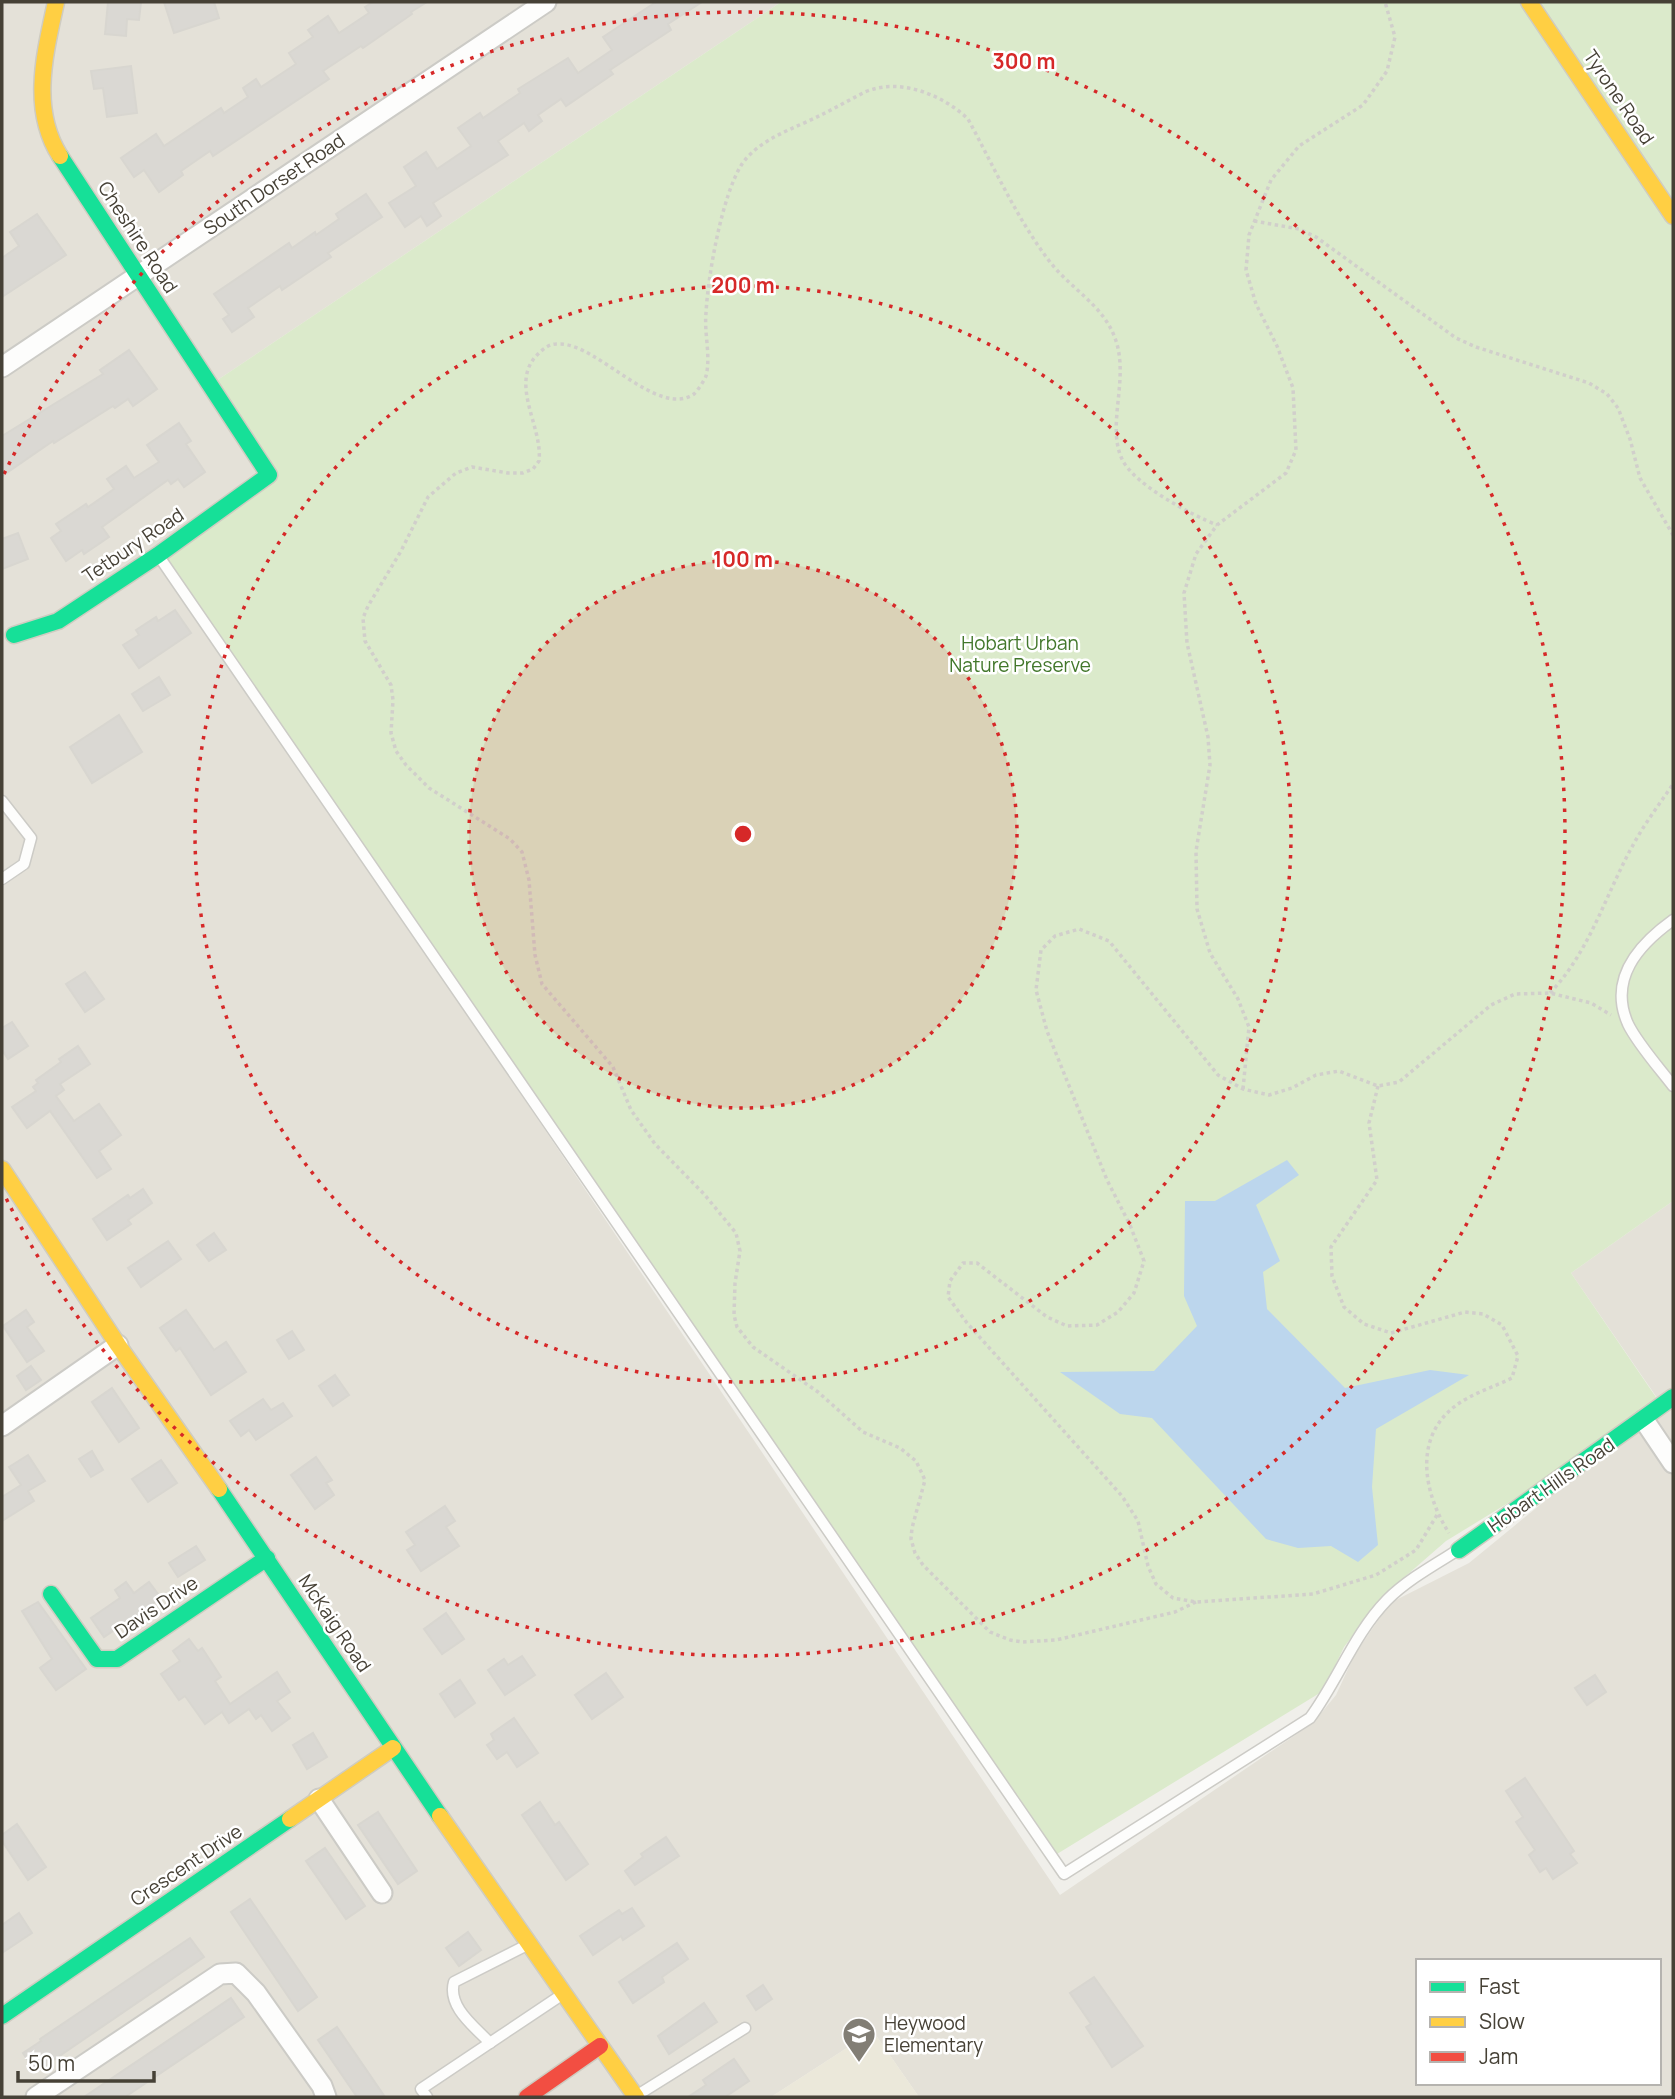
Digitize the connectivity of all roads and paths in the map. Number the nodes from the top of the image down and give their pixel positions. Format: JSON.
{"nodes":[{"id":1,"x":56,"y":2,"type":"edge"},
{"id":2,"x":546,"y":2,"type":"edge"},
{"id":3,"x":1385,"y":2,"type":"edge"},
{"id":4,"x":1529,"y":2,"type":"edge"},
{"id":5,"x":1673,"y":216,"type":"edge"},
{"id":6,"x":1254,"y":221,"type":"junction"},
{"id":7,"x":138,"y":275,"type":"junction"},
{"id":8,"x":2,"y":367,"type":"edge"},
{"id":9,"x":269,"y":475,"type":"joint"},
{"id":10,"x":1217,"y":525,"type":"junction"},
{"id":11,"x":1673,"y":535,"type":"edge"},
{"id":12,"x":158,"y":555,"type":"junction"},
{"id":13,"x":13,"y":635,"type":"dead end"},
{"id":14,"x":1673,"y":784,"type":"edge"},
{"id":15,"x":2,"y":802,"type":"edge"},
{"id":16,"x":2,"y":879,"type":"edge"},
{"id":17,"x":1673,"y":920,"type":"edge"},
{"id":18,"x":1550,"y":993,"type":"junction"},
{"id":19,"x":1628,"y":1025,"type":"junction"},
{"id":20,"x":1378,"y":1086,"type":"junction"},
{"id":21,"x":1673,"y":1086,"type":"edge"},
{"id":22,"x":1243,"y":1089,"type":"junction"},
{"id":23,"x":2,"y":1169,"type":"edge"},
{"id":24,"x":118,"y":1345,"type":"junction"},
{"id":25,"x":1673,"y":1397,"type":"edge"},
{"id":26,"x":1644,"y":1420,"type":"junction"},
{"id":27,"x":2,"y":1426,"type":"edge"},
{"id":28,"x":1673,"y":1463,"type":"edge"},
{"id":29,"x":1437,"y":1515,"type":"junction"},
{"id":30,"x":1459,"y":1550,"type":"junction"},
{"id":31,"x":267,"y":1558,"type":"junction"},
{"id":32,"x":51,"y":1594,"type":"dead end"},
{"id":33,"x":1196,"y":1602,"type":"junction"},
{"id":34,"x":393,"y":1748,"type":"junction"},
{"id":35,"x":319,"y":1799,"type":"junction"},
{"id":36,"x":382,"y":1893,"type":"dead end"},
{"id":37,"x":529,"y":1944,"type":"junction"},
{"id":38,"x":564,"y":1993,"type":"junction"},
{"id":39,"x":2,"y":2016,"type":"edge"},
{"id":40,"x":745,"y":2028,"type":"dead end"},
{"id":41,"x":490,"y":2043,"type":"junction"},
{"id":42,"x":600,"y":2046,"type":"junction"},
{"id":43,"x":36,"y":2097,"type":"edge"},
{"id":44,"x":326,"y":2097,"type":"edge"},
{"id":45,"x":426,"y":2097,"type":"edge"},
{"id":46,"x":527,"y":2097,"type":"edge"},
{"id":47,"x":636,"y":2097,"type":"edge"}],
"edges":[{"from":1,"to":7,"type":"street","name":"Cheshire Road"},
{"from":2,"to":7,"type":"street","name":"South Dorset Road"},
{"from":3,"to":6,"type":"path"},
{"from":4,"to":5,"type":"street","name":"Tyrone Road"},
{"from":6,"to":10,"type":"path"},
{"from":6,"to":11,"type":"path"},
{"from":7,"to":8,"type":"street","name":"South Dorset Road"},
{"from":7,"to":9,"type":"street","name":"Cheshire Road"},
{"from":9,"to":12,"type":"street","name":"Tetbury Road"},
{"from":10,"to":22,"type":"path"},
{"from":10,"to":33,"type":"path"},
{"from":12,"to":13,"type":"street","name":"Tetbury Road"},
{"from":12,"to":30,"type":"lane"},
{"from":14,"to":18,"type":"path"},
{"from":15,"to":16,"type":"lane"},
{"from":17,"to":19,"type":"lane"},
{"from":18,"to":19,"type":"path"},
{"from":18,"to":20,"type":"path"},
{"from":19,"to":21,"type":"lane"},
{"from":20,"to":22,"type":"path"},
{"from":20,"to":29,"type":"path"},
{"from":22,"to":33,"type":"path"},
{"from":23,"to":24,"type":"street","name":"McKaig Road"},
{"from":24,"to":27,"type":"street"},
{"from":24,"to":31,"type":"street","name":"McKaig Road"},
{"from":25,"to":26,"type":"street","name":"Hobart Hills Road"},
{"from":26,"to":28,"type":"street"},
{"from":26,"to":30,"type":"street","name":"Hobart Hills Road"},
{"from":29,"to":30,"type":"path"},
{"from":29,"to":33,"type":"path"},
{"from":31,"to":32,"type":"street","name":"Davis Drive"},
{"from":31,"to":34,"type":"street","name":"McKaig Road"},
{"from":34,"to":35,"type":"street","name":"Crescent Drive"},
{"from":34,"to":37,"type":"street","name":"McKaig Road"},
{"from":35,"to":36,"type":"street"},
{"from":35,"to":39,"type":"street","name":"Crescent Drive"},
{"from":37,"to":38,"type":"street","name":"McKaig Road"},
{"from":37,"to":41,"type":"lane"},
{"from":38,"to":41,"type":"lane"},
{"from":38,"to":42,"type":"street","name":"McKaig Road"},
{"from":40,"to":47,"type":"lane"},
{"from":41,"to":45,"type":"lane"},
{"from":42,"to":46,"type":"street"},
{"from":42,"to":47,"type":"street","name":"McKaig Road"},
{"from":43,"to":44,"type":"street"}]}
